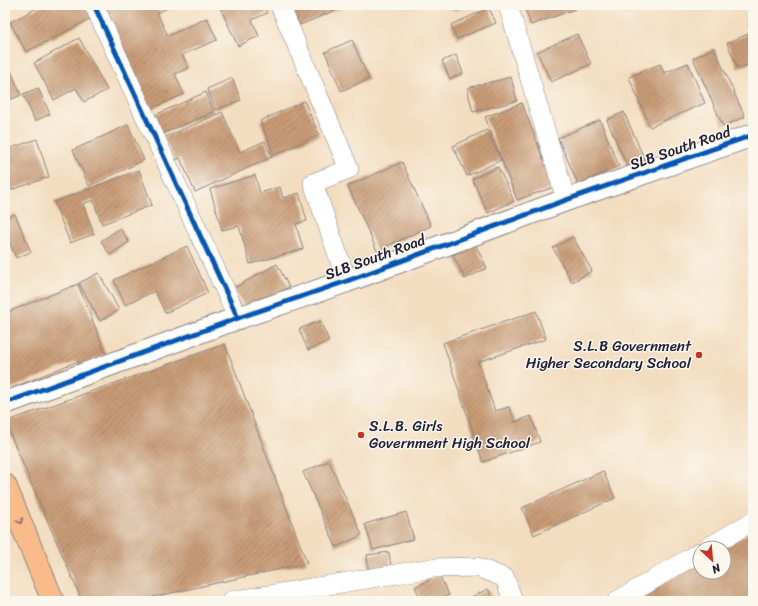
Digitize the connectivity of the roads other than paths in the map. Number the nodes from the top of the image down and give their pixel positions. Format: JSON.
{"nodes":[{"id":1,"x":94,"y":5,"type":"edge"},
{"id":2,"x":280,"y":5,"type":"edge"},
{"id":3,"x":508,"y":5,"type":"edge"},
{"id":4,"x":753,"y":135,"type":"edge"},
{"id":5,"x":566,"y":200,"type":"junction"},
{"id":6,"x":347,"y":281,"type":"junction"},
{"id":7,"x":238,"y":318,"type":"junction"},
{"id":8,"x":5,"y":403,"type":"edge"},
{"id":9,"x":6,"y":489,"type":"edge"},
{"id":10,"x":753,"y":520,"type":"edge"},
{"id":11,"x":720,"y":540,"type":"edge"},
{"id":12,"x":692,"y":557,"type":"edge"},
{"id":13,"x":53,"y":601,"type":"edge"},
{"id":14,"x":231,"y":601,"type":"edge"},
{"id":15,"x":513,"y":601,"type":"edge"},
{"id":16,"x":617,"y":601,"type":"edge"}],
"edges":[{"from":1,"to":7,"type":"street"},
{"from":2,"to":6,"type":"street"},
{"from":3,"to":5,"type":"street"},
{"from":4,"to":5,"type":"street","name":"SLB South Road"},
{"from":5,"to":6,"type":"street","name":"SLB South Road"},
{"from":6,"to":7,"type":"street","name":"SLB South Road"},
{"from":7,"to":8,"type":"street","name":"SLB South Road"},
{"from":9,"to":13,"type":"main road","one_way":true},
{"from":10,"to":11,"type":"street"},
{"from":12,"to":16,"type":"street"},
{"from":14,"to":15,"type":"street"}]}
